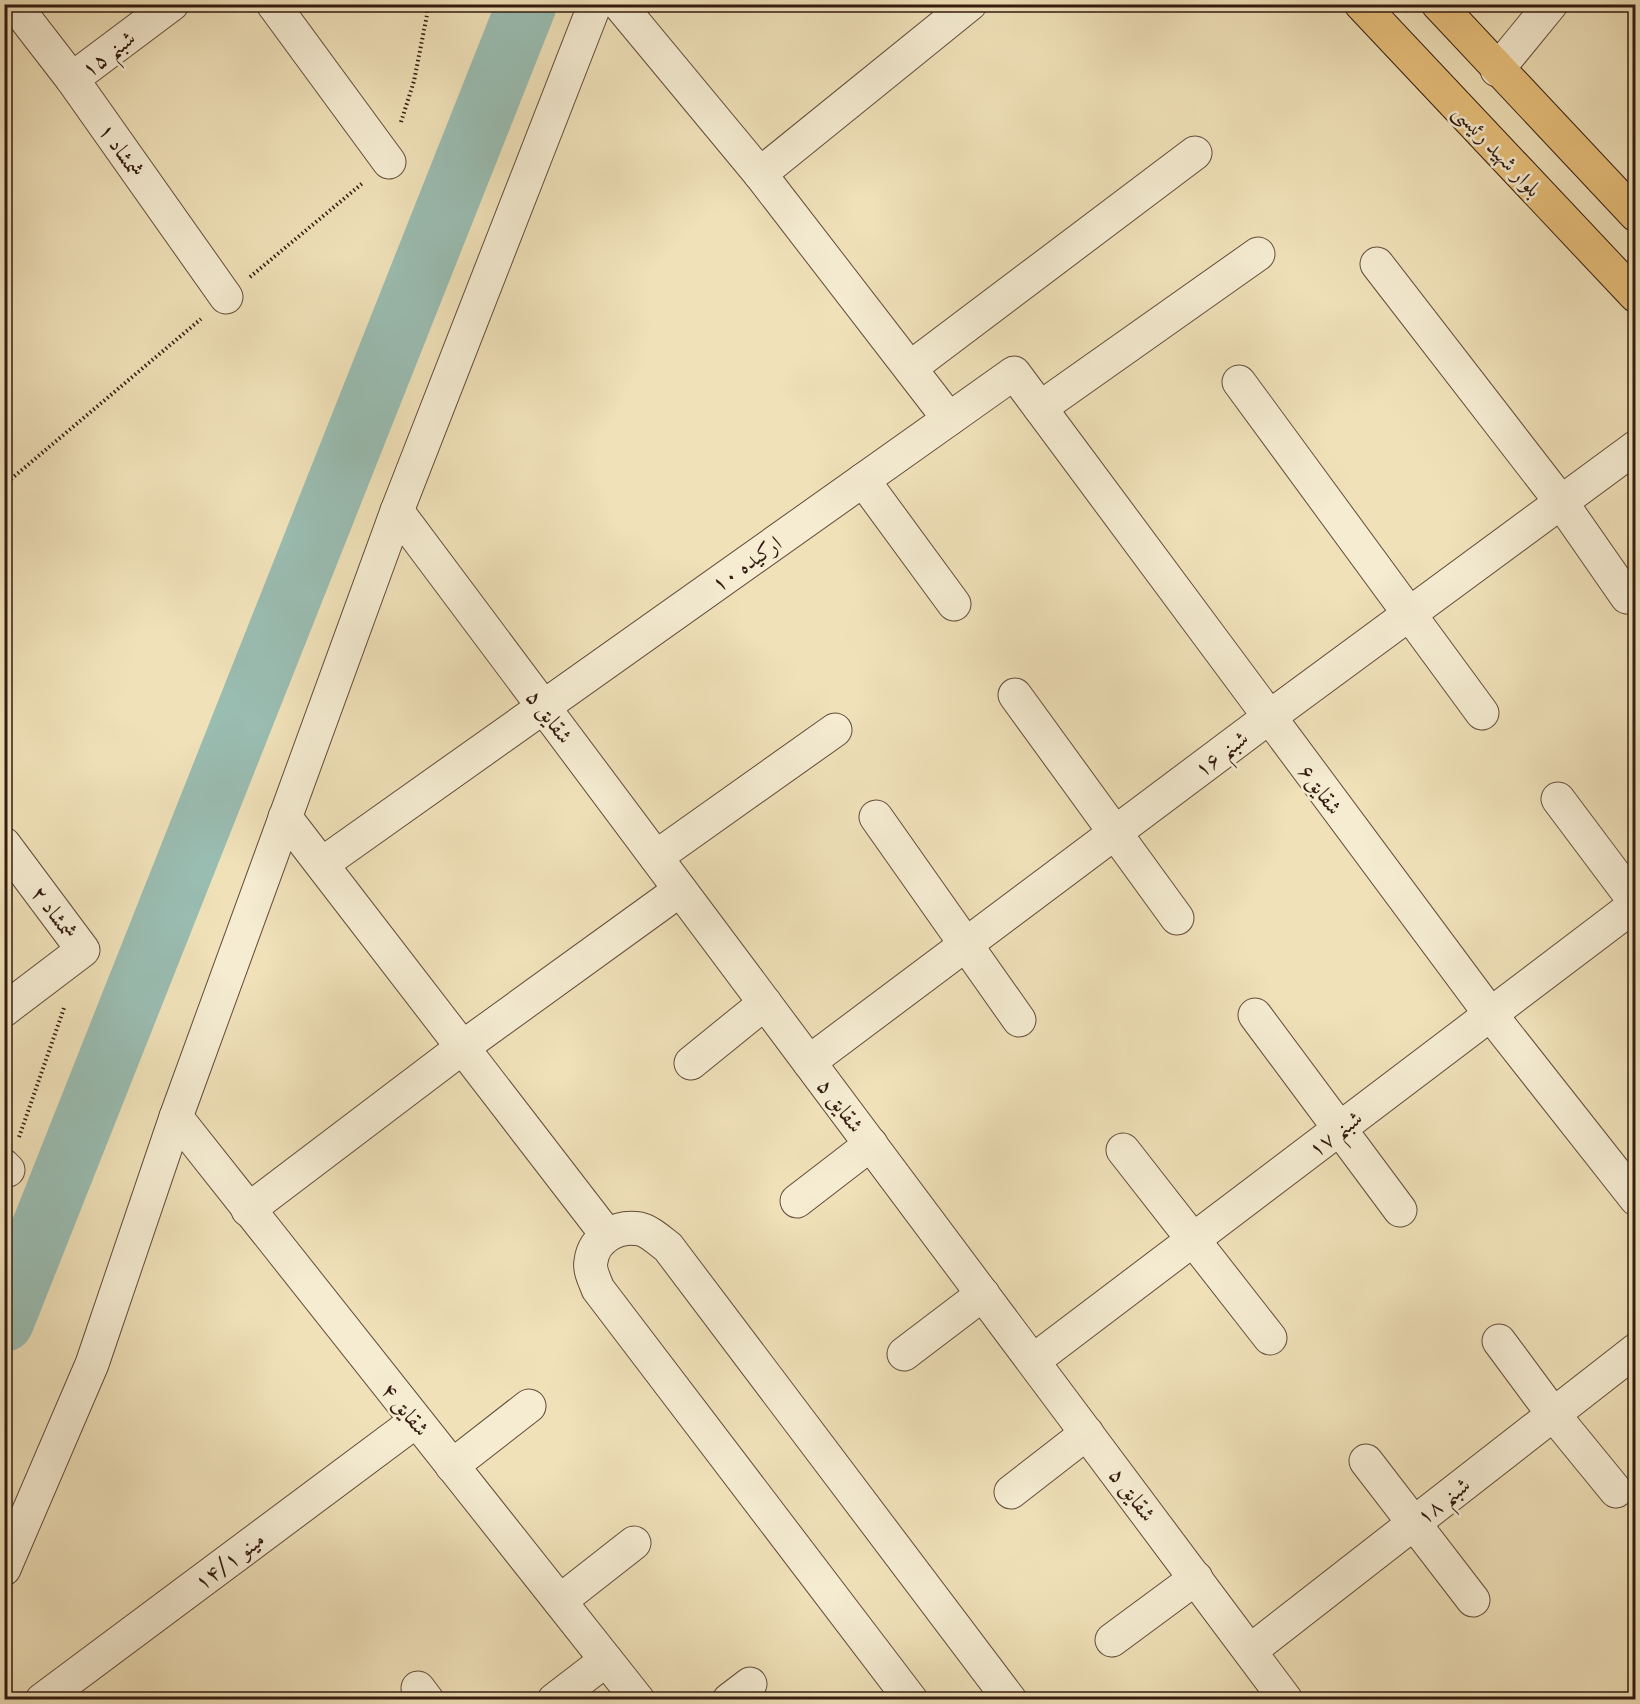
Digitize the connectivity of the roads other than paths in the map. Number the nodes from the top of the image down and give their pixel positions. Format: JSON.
{"nodes":[{"id":1,"x":14,"y":4,"type":"edge"},
{"id":2,"x":172,"y":4,"type":"edge"},
{"id":3,"x":273,"y":4,"type":"edge"},
{"id":4,"x":595,"y":4,"type":"edge"},
{"id":5,"x":618,"y":4,"type":"edge"},
{"id":6,"x":970,"y":4,"type":"edge"},
{"id":7,"x":1361,"y":4,"type":"edge"},
{"id":8,"x":1438,"y":4,"type":"edge"},
{"id":9,"x":1551,"y":4,"type":"edge"},
{"id":10,"x":1497,"y":70,"type":"junction"},
{"id":11,"x":72,"y":79,"type":"junction"},
{"id":12,"x":1195,"y":153,"type":"dead end"},
{"id":13,"x":389,"y":162,"type":"road end"},
{"id":14,"x":760,"y":174,"type":"junction"},
{"id":15,"x":1635,"y":215,"type":"edge"},
{"id":16,"x":1258,"y":254,"type":"dead end"},
{"id":17,"x":1377,"y":264,"type":"dead end"},
{"id":18,"x":1635,"y":296,"type":"edge"},
{"id":19,"x":226,"y":297,"type":"road end"},
{"id":20,"x":910,"y":368,"type":"junction"},
{"id":21,"x":1014,"y":373,"type":"joint"},
{"id":22,"x":1239,"y":382,"type":"dead end"},
{"id":23,"x":1040,"y":408,"type":"junction"},
{"id":24,"x":949,"y":419,"type":"junction"},
{"id":25,"x":1635,"y":447,"type":"edge"},
{"id":26,"x":863,"y":480,"type":"junction"},
{"id":27,"x":1561,"y":502,"type":"junction"},
{"id":28,"x":397,"y":510,"type":"junction"},
{"id":29,"x":1627,"y":597,"type":"dead end"},
{"id":30,"x":954,"y":604,"type":"dead end"},
{"id":31,"x":1410,"y":613,"type":"junction"},
{"id":32,"x":1015,"y":695,"type":"dead end"},
{"id":33,"x":543,"y":707,"type":"junction"},
{"id":34,"x":1482,"y":713,"type":"dead end"},
{"id":35,"x":1268,"y":718,"type":"junction"},
{"id":36,"x":835,"y":730,"type":"dead end"},
{"id":37,"x":1558,"y":799,"type":"dead end"},
{"id":38,"x":285,"y":817,"type":"junction"},
{"id":39,"x":876,"y":818,"type":"dead end"},
{"id":40,"x":1115,"y":832,"type":"junction"},
{"id":41,"x":4,"y":844,"type":"edge"},
{"id":42,"x":656,"y":857,"type":"junction"},
{"id":43,"x":322,"y":864,"type":"junction"},
{"id":44,"x":680,"y":890,"type":"junction"},
{"id":45,"x":1635,"y":903,"type":"edge"},
{"id":46,"x":1177,"y":918,"type":"dead end"},
{"id":47,"x":966,"y":944,"type":"junction"},
{"id":48,"x":765,"y":1003,"type":"junction"},
{"id":49,"x":4,"y":1010,"type":"edge"},
{"id":50,"x":1255,"y":1015,"type":"dead end"},
{"id":51,"x":1491,"y":1015,"type":"junction"},
{"id":52,"x":1019,"y":1020,"type":"dead end"},
{"id":53,"x":463,"y":1047,"type":"junction"},
{"id":54,"x":809,"y":1062,"type":"junction"},
{"id":55,"x":691,"y":1063,"type":"dead end"},
{"id":56,"x":176,"y":1117,"type":"junction"},
{"id":57,"x":1340,"y":1129,"type":"junction"},
{"id":58,"x":871,"y":1144,"type":"junction"},
{"id":59,"x":1123,"y":1150,"type":"dead end"},
{"id":60,"x":1635,"y":1199,"type":"edge"},
{"id":61,"x":797,"y":1201,"type":"dead end"},
{"id":62,"x":248,"y":1210,"type":"junction"},
{"id":63,"x":1400,"y":1210,"type":"dead end"},
{"id":64,"x":607,"y":1235,"type":"junction"},
{"id":65,"x":1192,"y":1240,"type":"junction"},
{"id":66,"x":983,"y":1294,"type":"junction"},
{"id":67,"x":1270,"y":1338,"type":"dead end"},
{"id":68,"x":1499,"y":1341,"type":"dead end"},
{"id":69,"x":1635,"y":1350,"type":"edge"},
{"id":70,"x":903,"y":1354,"type":"dead end"},
{"id":71,"x":1033,"y":1361,"type":"junction"},
{"id":72,"x":529,"y":1406,"type":"dead end"},
{"id":73,"x":1553,"y":1414,"type":"junction"},
{"id":74,"x":416,"y":1421,"type":"junction"},
{"id":75,"x":1087,"y":1432,"type":"junction"},
{"id":76,"x":1366,"y":1461,"type":"dead end"},
{"id":77,"x":452,"y":1466,"type":"junction"},
{"id":78,"x":1616,"y":1491,"type":"dead end"},
{"id":79,"x":1011,"y":1492,"type":"dead end"},
{"id":80,"x":1413,"y":1524,"type":"junction"},
{"id":81,"x":634,"y":1543,"type":"dead end"},
{"id":82,"x":4,"y":1569,"type":"edge"},
{"id":83,"x":1196,"y":1578,"type":"junction"},
{"id":84,"x":1473,"y":1600,"type":"dead end"},
{"id":85,"x":560,"y":1601,"type":"junction"},
{"id":86,"x":1112,"y":1640,"type":"dead end"},
{"id":87,"x":1250,"y":1651,"type":"junction"},
{"id":88,"x":606,"y":1660,"type":"junction"},
{"id":89,"x":42,"y":1700,"type":"edge"},
{"id":90,"x":554,"y":1700,"type":"edge"},
{"id":91,"x":638,"y":1700,"type":"edge"},
{"id":92,"x":910,"y":1700,"type":"edge"},
{"id":93,"x":1010,"y":1700,"type":"edge"},
{"id":94,"x":1286,"y":1700,"type":"edge"}],
"edges":[{"from":1,"to":11,"type":"street","name":"شمشاد ۱"},
{"from":2,"to":11,"type":"street","name":"شبنم ۱۵"},
{"from":3,"to":13,"type":"street"},
{"from":4,"to":28,"type":"street"},
{"from":5,"to":14,"type":"street"},
{"from":6,"to":14,"type":"street"},
{"from":7,"to":18,"type":"main road","name":"بلوار شهید رئیسی"},
{"from":8,"to":10,"type":"main road"},
{"from":9,"to":10,"type":"street"},
{"from":10,"to":15,"type":"main road"},
{"from":11,"to":19,"type":"street","name":"شمشاد ۱"},
{"from":12,"to":20,"type":"street"},
{"from":14,"to":20,"type":"street"},
{"from":16,"to":23,"type":"street"},
{"from":17,"to":27,"type":"street"},
{"from":20,"to":24,"type":"street"},
{"from":21,"to":23,"type":"street","name":"شقایق۶"},
{"from":21,"to":24,"type":"street","name":"ارکیده ۱۰"},
{"from":22,"to":31,"type":"street"},
{"from":23,"to":35,"type":"street","name":"شقایق۶"},
{"from":24,"to":26,"type":"street","name":"ارکیده ۱۰"},
{"from":25,"to":27,"type":"street","name":"شبنم ۱۶"},
{"from":26,"to":30,"type":"street"},
{"from":26,"to":33,"type":"street","name":"ارکیده ۱۰"},
{"from":27,"to":29,"type":"street"},
{"from":27,"to":31,"type":"street","name":"شبنم ۱۶"},
{"from":28,"to":33,"type":"street","name":"شقایق ۵"},
{"from":28,"to":38,"type":"street"},
{"from":31,"to":34,"type":"street"},
{"from":31,"to":35,"type":"street","name":"شبنم ۱۶"},
{"from":32,"to":40,"type":"street"},
{"from":33,"to":42,"type":"street","name":"شقایق ۵"},
{"from":33,"to":43,"type":"street","name":"ارکیده ۱۰"},
{"from":35,"to":40,"type":"street","name":"شبنم ۱۶"},
{"from":35,"to":51,"type":"street","name":"شقایق۶"},
{"from":36,"to":42,"type":"street"},
{"from":37,"to":45,"type":"street"},
{"from":38,"to":43,"type":"street"},
{"from":38,"to":56,"type":"street"},
{"from":39,"to":47,"type":"street"},
{"from":40,"to":46,"type":"street"},
{"from":40,"to":47,"type":"street","name":"شبنم ۱۶"},
{"from":41,"to":49,"type":"street","name":"شمشاد ۲"},
{"from":42,"to":44,"type":"street","name":"شقایق ۵"},
{"from":43,"to":53,"type":"street"},
{"from":44,"to":48,"type":"street","name":"شقایق ۵"},
{"from":44,"to":53,"type":"street"},
{"from":45,"to":51,"type":"street","name":"شبنم ۱۷"},
{"from":47,"to":52,"type":"street"},
{"from":47,"to":54,"type":"street","name":"شبنم ۱۶"},
{"from":48,"to":54,"type":"street","name":"شقایق ۵"},
{"from":48,"to":55,"type":"street"},
{"from":50,"to":57,"type":"street"},
{"from":51,"to":57,"type":"street","name":"شبنم ۱۷"},
{"from":51,"to":60,"type":"street","name":"شقایق۶"},
{"from":53,"to":62,"type":"street"},
{"from":53,"to":64,"type":"street"},
{"from":54,"to":58,"type":"street","name":"شقایق ۵"},
{"from":56,"to":62,"type":"street","name":"شقایق ۴"},
{"from":56,"to":82,"type":"street"},
{"from":57,"to":63,"type":"street"},
{"from":57,"to":65,"type":"street","name":"شبنم ۱۷"},
{"from":58,"to":61,"type":"street"},
{"from":58,"to":66,"type":"street","name":"شقایق ۵"},
{"from":59,"to":65,"type":"street"},
{"from":62,"to":74,"type":"street","name":"شقایق ۴"},
{"from":64,"to":92,"type":"street"},
{"from":64,"to":93,"type":"street"},
{"from":65,"to":67,"type":"street"},
{"from":65,"to":71,"type":"street","name":"شبنم ۱۷"},
{"from":66,"to":70,"type":"street"},
{"from":66,"to":71,"type":"street","name":"شقایق ۵"},
{"from":68,"to":73,"type":"street"},
{"from":69,"to":73,"type":"street","name":"شبنم ۱۸"},
{"from":71,"to":75,"type":"street","name":"شقایق ۵"},
{"from":72,"to":77,"type":"street"},
{"from":73,"to":78,"type":"street"},
{"from":73,"to":80,"type":"street","name":"شبنم ۱۸"},
{"from":74,"to":77,"type":"street","name":"شقایق ۴"},
{"from":74,"to":89,"type":"street","name":"مینو ۱۴/۱"},
{"from":75,"to":79,"type":"street"},
{"from":75,"to":83,"type":"street","name":"شقایق ۵"},
{"from":76,"to":80,"type":"street"},
{"from":77,"to":85,"type":"street","name":"شقایق ۴"},
{"from":80,"to":84,"type":"street"},
{"from":80,"to":87,"type":"street","name":"شبنم ۱۸"},
{"from":81,"to":85,"type":"street"},
{"from":83,"to":86,"type":"street"},
{"from":83,"to":87,"type":"street","name":"شقایق ۵"},
{"from":85,"to":88,"type":"street","name":"شقایق ۴"},
{"from":87,"to":94,"type":"street","name":"شقایق ۵"},
{"from":88,"to":90,"type":"street"},
{"from":88,"to":91,"type":"street","name":"شقایق ۴"}]}
